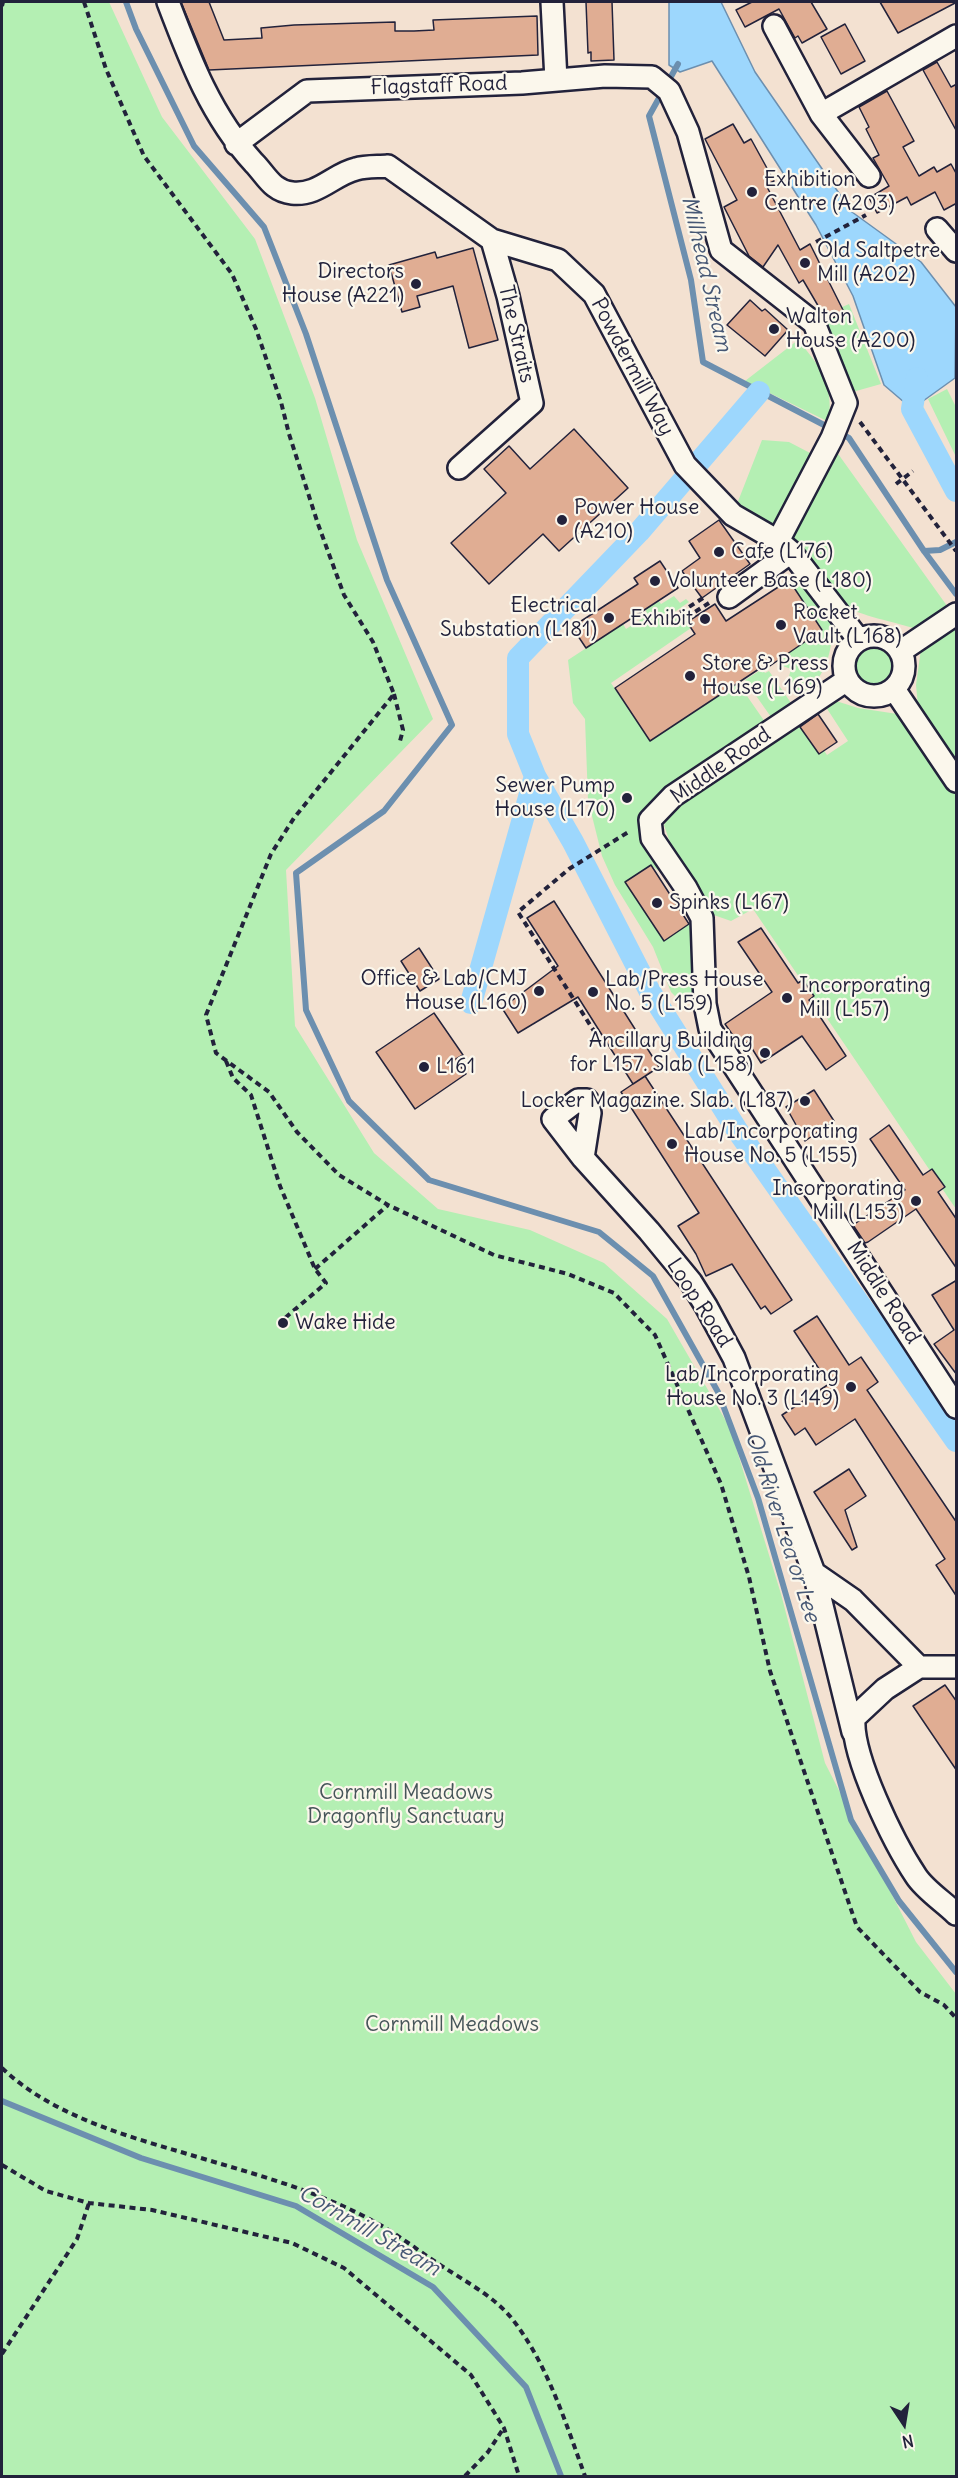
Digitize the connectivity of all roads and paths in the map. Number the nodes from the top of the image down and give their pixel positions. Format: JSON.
{"nodes":[{"id":1,"x":3,"y":2,"type":"edge"},
{"id":2,"x":84,"y":2,"type":"edge"},
{"id":3,"x":168,"y":2,"type":"edge"},
{"id":4,"x":552,"y":2,"type":"edge"},
{"id":5,"x":2,"y":6,"type":"edge"},
{"id":6,"x":774,"y":26,"type":"dead end"},
{"id":7,"x":957,"y":36,"type":"edge"},
{"id":8,"x":556,"y":80,"type":"junction"},
{"id":9,"x":821,"y":114,"type":"junction"},
{"id":10,"x":236,"y":144,"type":"junction"},
{"id":11,"x":869,"y":176,"type":"dead end"},
{"id":12,"x":866,"y":215,"type":"dead end"},
{"id":13,"x":937,"y":229,"type":"dead end"},
{"id":14,"x":492,"y":240,"type":"junction"},
{"id":15,"x":816,"y":242,"type":"dead end"},
{"id":16,"x":957,"y":251,"type":"edge"},
{"id":17,"x":845,"y":407,"type":"junction"},
{"id":18,"x":459,"y":468,"type":"dead end"},
{"id":19,"x":913,"y":471,"type":"dead end"},
{"id":20,"x":896,"y":484,"type":"dead end"},
{"id":21,"x":784,"y":546,"type":"junction"},
{"id":22,"x":957,"y":551,"type":"edge"},
{"id":23,"x":703,"y":597,"type":"dead end"},
{"id":24,"x":721,"y":599,"type":"joint"},
{"id":25,"x":956,"y":614,"type":"edge"},
{"id":26,"x":859,"y":640,"type":"junction"},
{"id":27,"x":900,"y":651,"type":"junction"},
{"id":28,"x":847,"y":680,"type":"junction"},
{"id":29,"x":894,"y":689,"type":"junction"},
{"id":30,"x":394,"y":693,"type":"junction"},
{"id":31,"x":400,"y":741,"type":"dead end"},
{"id":32,"x":957,"y":781,"type":"edge"},
{"id":33,"x":650,"y":820,"type":"junction"},
{"id":34,"x":602,"y":1042,"type":"dead end"},
{"id":35,"x":225,"y":1059,"type":"junction"},
{"id":36,"x":583,"y":1158,"type":"dead end"},
{"id":37,"x":388,"y":1205,"type":"junction"},
{"id":38,"x":315,"y":1269,"type":"junction"},
{"id":39,"x":285,"y":1318,"type":"dead end"},
{"id":40,"x":957,"y":1407,"type":"edge"},
{"id":41,"x":814,"y":1573,"type":"junction"},
{"id":42,"x":919,"y":1667,"type":"junction"},
{"id":43,"x":957,"y":1667,"type":"edge"},
{"id":44,"x":853,"y":1732,"type":"junction"},
{"id":45,"x":957,"y":1914,"type":"edge"},
{"id":46,"x":957,"y":2018,"type":"edge"},
{"id":47,"x":2,"y":2068,"type":"edge"},
{"id":48,"x":2,"y":2165,"type":"edge"},
{"id":49,"x":89,"y":2203,"type":"junction"},
{"id":50,"x":2,"y":2354,"type":"edge"},
{"id":51,"x":504,"y":2428,"type":"junction"},
{"id":52,"x":465,"y":2476,"type":"edge"},
{"id":53,"x":519,"y":2476,"type":"edge"},
{"id":54,"x":585,"y":2476,"type":"edge"}],
"edges":[{"from":1,"to":5,"type":"path"},
{"from":2,"to":30,"type":"path"},
{"from":3,"to":10,"type":"street","name":"Powdermill Way"},
{"from":4,"to":8,"type":"street"},
{"from":6,"to":9,"type":"street"},
{"from":7,"to":9,"type":"street"},
{"from":8,"to":10,"type":"street","name":"Flagstaff Road"},
{"from":8,"to":17,"type":"street","name":"Flagstaff Road"},
{"from":9,"to":11,"type":"street"},
{"from":10,"to":14,"type":"street","name":"Powdermill Way"},
{"from":12,"to":15,"type":"path"},
{"from":13,"to":16,"type":"street"},
{"from":14,"to":18,"type":"street","name":"The Straits"},
{"from":14,"to":21,"type":"street","name":"Powdermill Way"},
{"from":17,"to":21,"type":"street"},
{"from":17,"to":22,"type":"path"},
{"from":19,"to":20,"type":"path"},
{"from":21,"to":24,"type":"street"},
{"from":21,"to":26,"type":"street","name":"Powdermill Way"},
{"from":23,"to":24,"type":"path"},
{"from":25,"to":27,"type":"street"},
{"from":26,"to":27,"type":"street"},
{"from":26,"to":28,"type":"street"},
{"from":27,"to":29,"type":"street"},
{"from":28,"to":29,"type":"street"},
{"from":28,"to":33,"type":"street","name":"Middle Road"},
{"from":29,"to":32,"type":"street"},
{"from":30,"to":31,"type":"path"},
{"from":30,"to":35,"type":"path"},
{"from":33,"to":34,"type":"path"},
{"from":33,"to":40,"type":"street","name":"Middle Road"},
{"from":35,"to":37,"type":"path"},
{"from":35,"to":38,"type":"path"},
{"from":36,"to":41,"type":"street","name":"Loop Road"},
{"from":37,"to":38,"type":"path"},
{"from":37,"to":46,"type":"path"},
{"from":38,"to":39,"type":"path"},
{"from":41,"to":42,"type":"street"},
{"from":41,"to":44,"type":"street","name":"Loop Road"},
{"from":42,"to":43,"type":"street"},
{"from":42,"to":44,"type":"street"},
{"from":44,"to":45,"type":"street","name":"Loop Road"},
{"from":47,"to":54,"type":"path"},
{"from":48,"to":49,"type":"path"},
{"from":49,"to":50,"type":"path"},
{"from":49,"to":51,"type":"path"},
{"from":51,"to":52,"type":"path"},
{"from":51,"to":53,"type":"path"}]}
